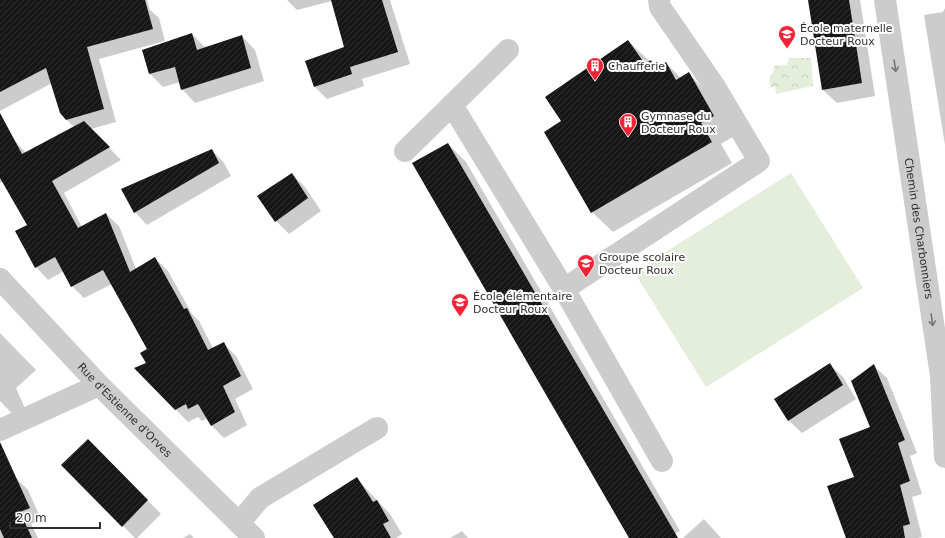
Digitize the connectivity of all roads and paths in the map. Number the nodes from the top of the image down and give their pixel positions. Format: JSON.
{"nodes":[{"id":1,"x":658,"y":0,"type":"edge"},
{"id":2,"x":885,"y":0,"type":"edge"},
{"id":3,"x":508,"y":50,"type":"dead end"},
{"id":4,"x":452,"y":105,"type":"junction"},
{"id":5,"x":405,"y":151,"type":"dead end"},
{"id":6,"x":0,"y":279,"type":"edge"},
{"id":7,"x":564,"y":289,"type":"junction"},
{"id":8,"x":99,"y":385,"type":"junction"},
{"id":9,"x":378,"y":428,"type":"dead end"},
{"id":10,"x":0,"y":430,"type":"edge"},
{"id":11,"x":945,"y":457,"type":"edge"},
{"id":12,"x":662,"y":462,"type":"dead end"},
{"id":13,"x":246,"y":531,"type":"edge"}],
"edges":[{"from":1,"to":7,"type":"street"},
{"from":2,"to":11,"type":"street","name":"Chemin des Charbonniers","one_way":true},
{"from":3,"to":4,"type":"street"},
{"from":4,"to":5,"type":"street"},
{"from":4,"to":7,"type":"street"},
{"from":6,"to":8,"type":"street","name":"Rue d'Estienne d'Orves"},
{"from":7,"to":12,"type":"street"},
{"from":8,"to":10,"type":"street"},
{"from":8,"to":13,"type":"street","name":"Rue d'Estienne d'Orves"},
{"from":9,"to":13,"type":"street"}]}
